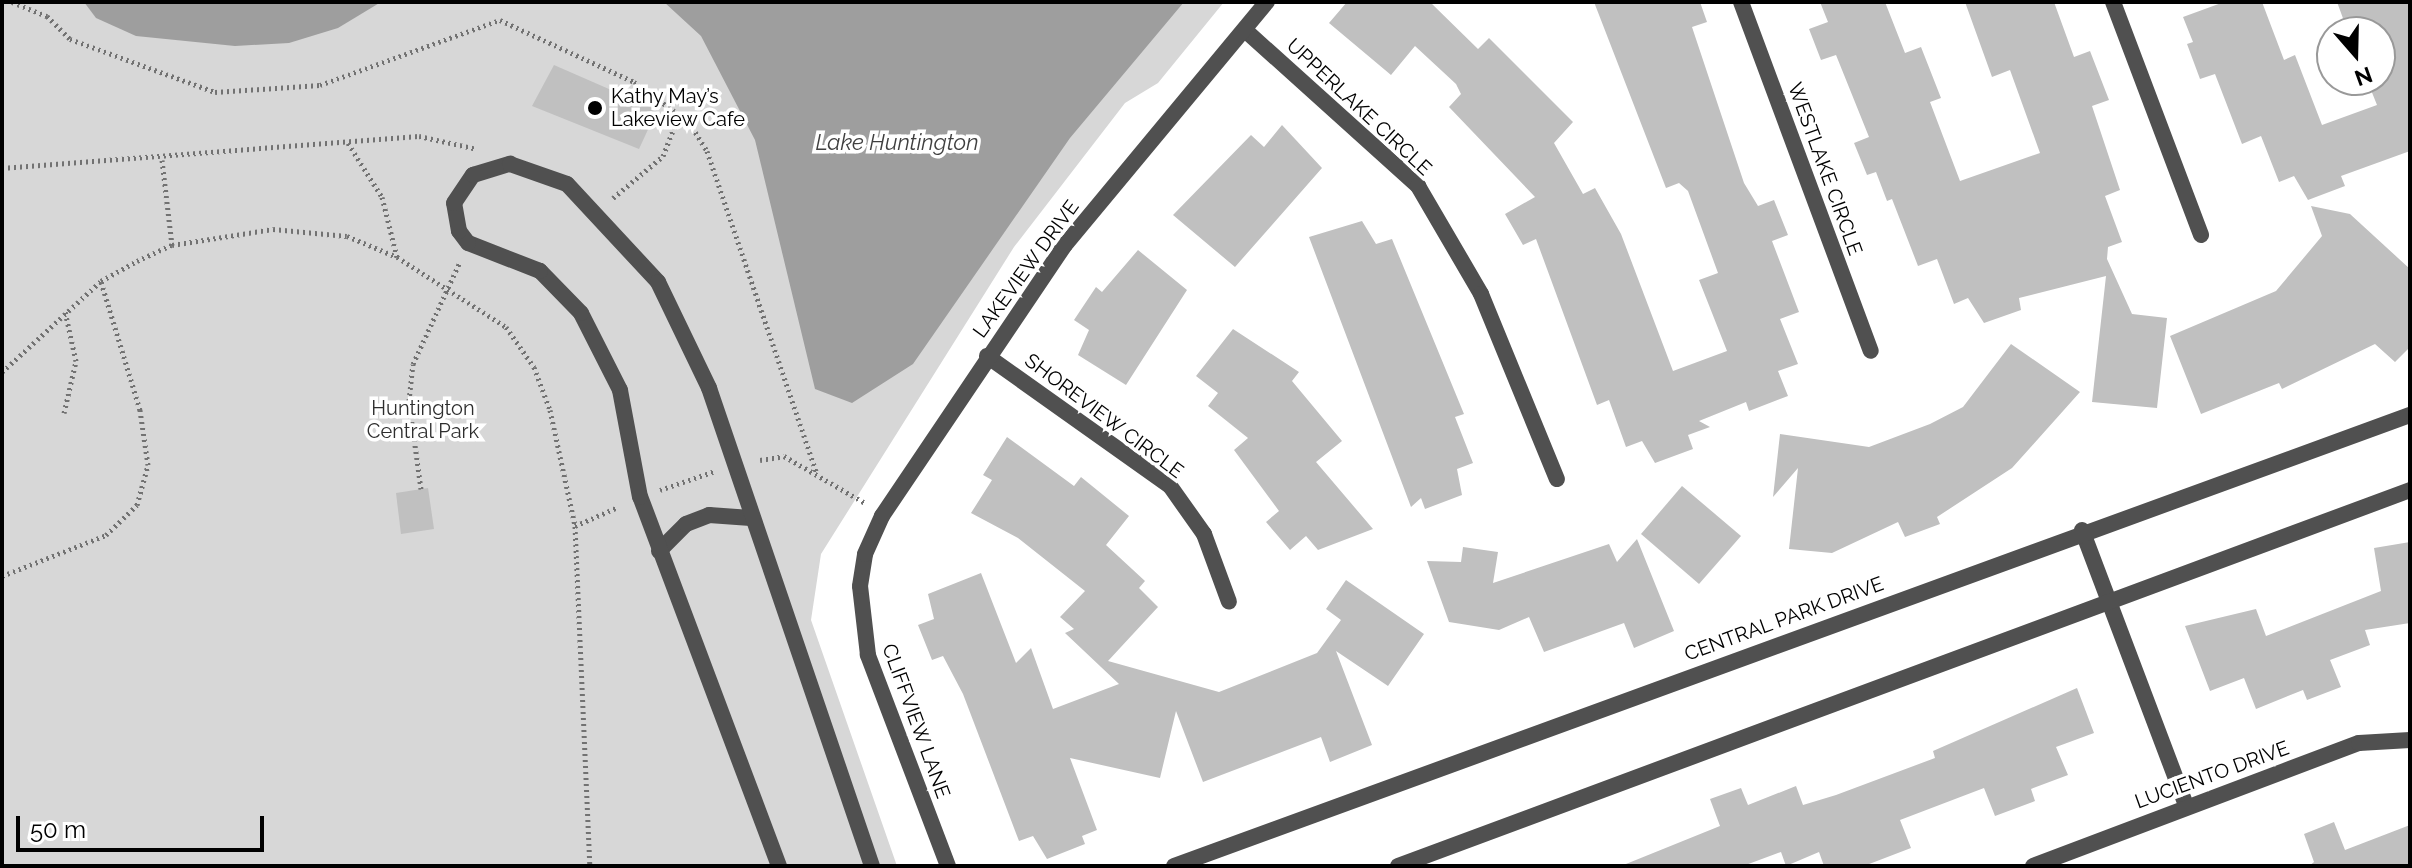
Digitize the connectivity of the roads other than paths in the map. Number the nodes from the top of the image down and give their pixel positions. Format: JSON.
{"nodes":[{"id":1,"x":1267,"y":2,"type":"edge"},
{"id":2,"x":1741,"y":2,"type":"edge"},
{"id":3,"x":2113,"y":2,"type":"edge"},
{"id":4,"x":1246,"y":31,"type":"junction"},
{"id":5,"x":2201,"y":235,"type":"dead end"},
{"id":6,"x":1871,"y":351,"type":"dead end"},
{"id":7,"x":987,"y":356,"type":"junction"},
{"id":8,"x":2410,"y":415,"type":"edge"},
{"id":9,"x":1557,"y":479,"type":"dead end"},
{"id":10,"x":2410,"y":490,"type":"edge"},
{"id":11,"x":751,"y":518,"type":"junction"},
{"id":12,"x":2082,"y":530,"type":"junction"},
{"id":13,"x":659,"y":551,"type":"junction"},
{"id":14,"x":860,"y":586,"type":"joint"},
{"id":15,"x":1229,"y":602,"type":"dead end"},
{"id":16,"x":2108,"y":604,"type":"junction"},
{"id":17,"x":2410,"y":740,"type":"edge"},
{"id":18,"x":2186,"y":805,"type":"junction"},
{"id":19,"x":779,"y":866,"type":"edge"},
{"id":20,"x":872,"y":866,"type":"edge"},
{"id":21,"x":948,"y":866,"type":"edge"},
{"id":22,"x":1174,"y":866,"type":"edge"},
{"id":23,"x":1398,"y":866,"type":"edge"},
{"id":24,"x":2033,"y":866,"type":"edge"}],
"edges":[{"from":1,"to":4,"type":"street","name":"LAKEVIEW DRIVE"},
{"from":2,"to":6,"type":"street","name":"WESTLAKE CIRCLE"},
{"from":3,"to":5,"type":"street"},
{"from":4,"to":7,"type":"street","name":"LAKEVIEW DRIVE"},
{"from":4,"to":9,"type":"street","name":"UPPERLAKE CIRCLE"},
{"from":7,"to":14,"type":"street","name":"LAKEVIEW DRIVE"},
{"from":7,"to":15,"type":"street","name":"SHOREVIEW CIRCLE"},
{"from":8,"to":12,"type":"street","name":"CENTRAL PARK DRIVE"},
{"from":10,"to":16,"type":"street"},
{"from":11,"to":13,"type":"street"},
{"from":11,"to":13,"type":"street"},
{"from":11,"to":20,"type":"street"},
{"from":12,"to":16,"type":"street"},
{"from":12,"to":22,"type":"street","name":"CENTRAL PARK DRIVE"},
{"from":13,"to":19,"type":"street"},
{"from":14,"to":21,"type":"street","name":"CLIFFVIEW LANE"},
{"from":16,"to":18,"type":"street"},
{"from":16,"to":23,"type":"street"},
{"from":17,"to":18,"type":"street","name":"LUCIENTO DRIVE"},
{"from":18,"to":24,"type":"street","name":"LUCIENTO DRIVE"}]}
